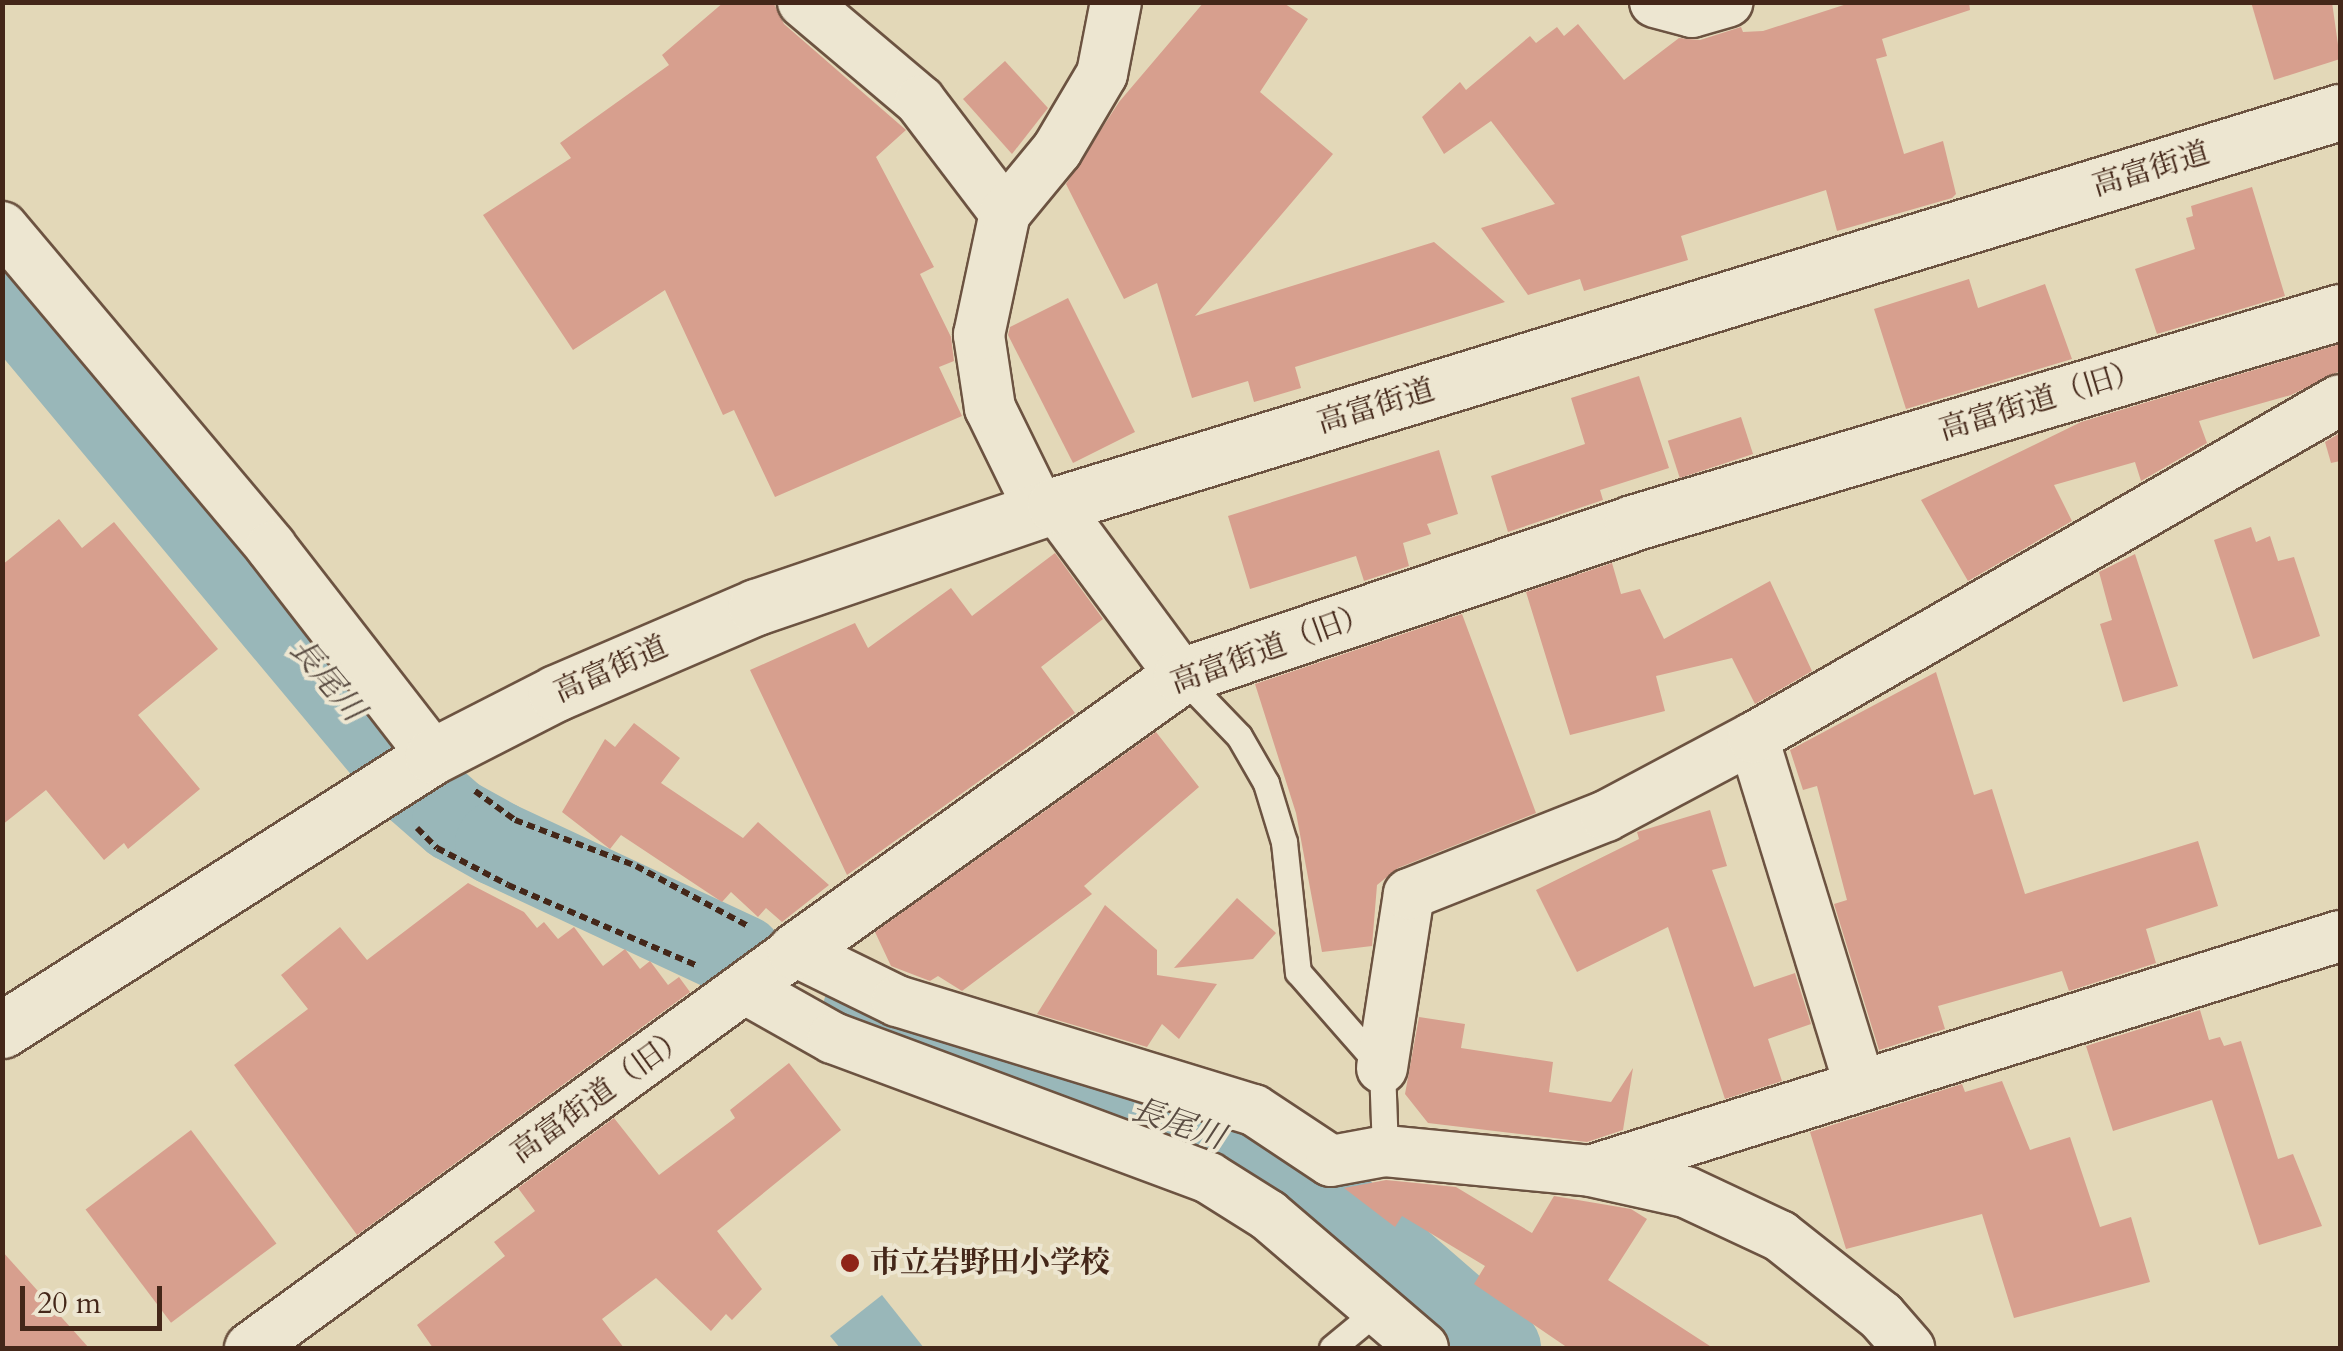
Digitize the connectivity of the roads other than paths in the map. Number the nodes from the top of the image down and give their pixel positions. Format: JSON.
{"nodes":[{"id":1,"x":803,"y":2,"type":"edge"},
{"id":2,"x":1116,"y":2,"type":"edge"},
{"id":3,"x":1655,"y":2,"type":"edge"},
{"id":4,"x":1728,"y":2,"type":"edge"},
{"id":5,"x":2340,"y":112,"type":"edge"},
{"id":6,"x":1005,"y":212,"type":"junction"},
{"id":7,"x":2,"y":227,"type":"edge"},
{"id":8,"x":2340,"y":312,"type":"edge"},
{"id":9,"x":2340,"y":400,"type":"edge"},
{"id":10,"x":1048,"y":508,"type":"junction"},
{"id":11,"x":1181,"y":676,"type":"junction"},
{"id":12,"x":1753,"y":738,"type":"junction"},
{"id":13,"x":433,"y":756,"type":"junction"},
{"id":14,"x":2340,"y":936,"type":"edge"},
{"id":15,"x":795,"y":951,"type":"junction"},
{"id":16,"x":746,"y":990,"type":"junction"},
{"id":17,"x":2,"y":1030,"type":"edge"},
{"id":18,"x":1382,"y":1068,"type":"junction"},
{"id":19,"x":1860,"y":1086,"type":"junction"},
{"id":20,"x":1151,"y":1115,"type":"junction"},
{"id":21,"x":1385,"y":1151,"type":"junction"},
{"id":22,"x":1326,"y":1166,"type":"junction"},
{"id":23,"x":1591,"y":1171,"type":"junction"},
{"id":24,"x":1274,"y":1210,"type":"junction"},
{"id":25,"x":1379,"y":1309,"type":"junction"},
{"id":26,"x":250,"y":1348,"type":"edge"},
{"id":27,"x":1332,"y":1348,"type":"edge"},
{"id":28,"x":1423,"y":1348,"type":"edge"},
{"id":29,"x":1909,"y":1348,"type":"edge"}],
"edges":[{"from":1,"to":6,"type":"street"},
{"from":2,"to":6,"type":"street"},
{"from":3,"to":4,"type":"street"},
{"from":5,"to":10,"type":"street","name":"高富街道"},
{"from":6,"to":10,"type":"street"},
{"from":7,"to":13,"type":"street"},
{"from":8,"to":11,"type":"street","name":"高富街道（旧）"},
{"from":9,"to":12,"type":"street"},
{"from":10,"to":11,"type":"street"},
{"from":10,"to":13,"type":"street","name":"高富街道"},
{"from":11,"to":15,"type":"street","name":"高富街道（旧）"},
{"from":11,"to":18,"type":"lane"},
{"from":12,"to":18,"type":"street"},
{"from":12,"to":19,"type":"street"},
{"from":13,"to":17,"type":"street","name":"高富街道"},
{"from":14,"to":19,"type":"street"},
{"from":15,"to":16,"type":"street","name":"高富街道（旧）"},
{"from":15,"to":20,"type":"street"},
{"from":16,"to":20,"type":"street"},
{"from":16,"to":26,"type":"street","name":"高富街道（旧）"},
{"from":18,"to":21,"type":"lane"},
{"from":19,"to":23,"type":"street"},
{"from":20,"to":22,"type":"street"},
{"from":20,"to":24,"type":"street"},
{"from":21,"to":22,"type":"street"},
{"from":21,"to":23,"type":"street"},
{"from":22,"to":24,"type":"street"},
{"from":23,"to":29,"type":"street"},
{"from":24,"to":25,"type":"street"},
{"from":25,"to":27,"type":"lane"},
{"from":25,"to":28,"type":"street"}]}
